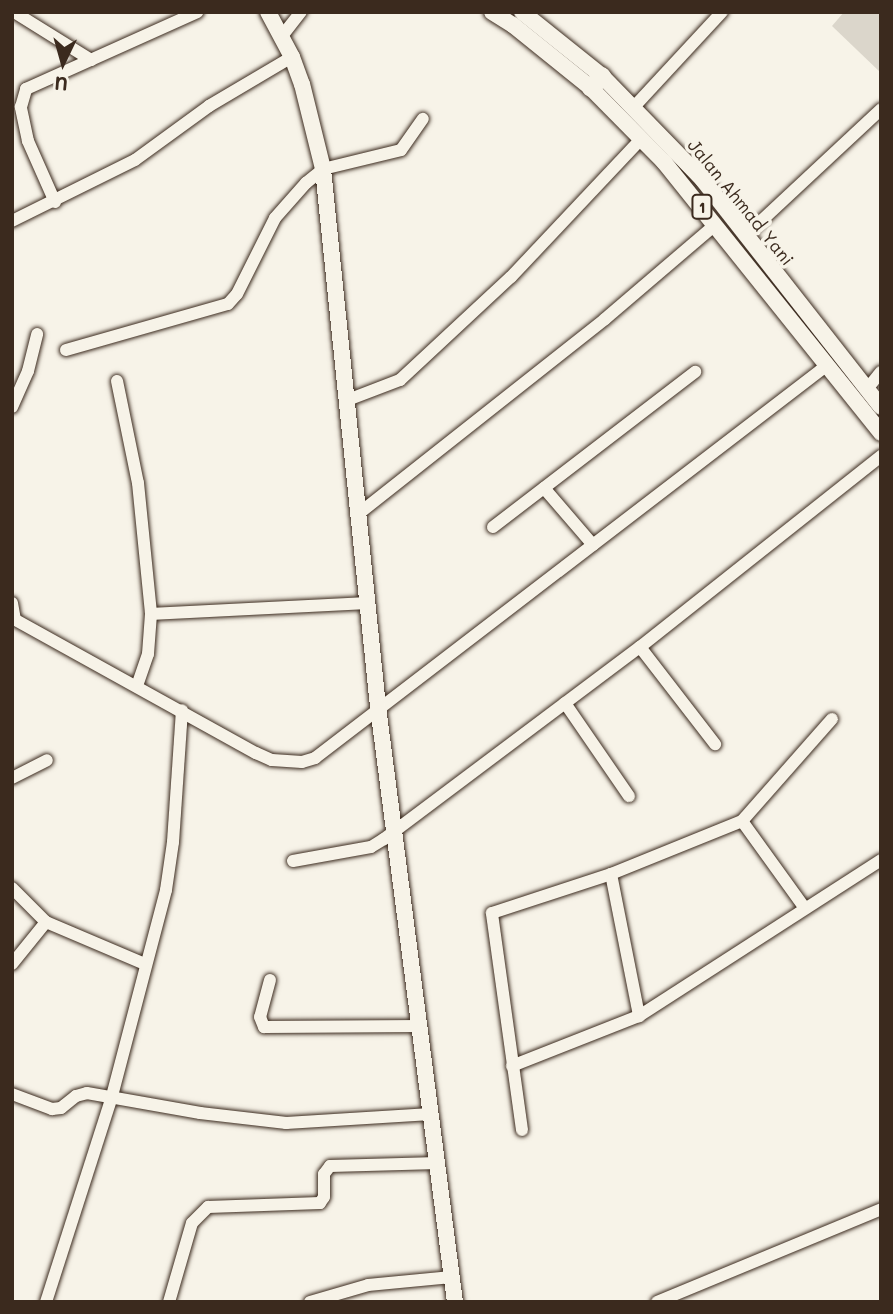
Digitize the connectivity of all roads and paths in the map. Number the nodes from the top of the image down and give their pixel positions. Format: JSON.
{"nodes":[{"id":1,"x":14,"y":12,"type":"edge"},
{"id":2,"x":197,"y":12,"type":"edge"},
{"id":3,"x":268,"y":12,"type":"edge"},
{"id":4,"x":301,"y":12,"type":"edge"},
{"id":5,"x":492,"y":12,"type":"edge"},
{"id":6,"x":522,"y":12,"type":"edge"},
{"id":7,"x":722,"y":12,"type":"edge"},
{"id":8,"x":282,"y":36,"type":"junction"},
{"id":9,"x":292,"y":57,"type":"junction"},
{"id":10,"x":90,"y":60,"type":"junction"},
{"id":11,"x":596,"y":82,"type":"junction"},
{"id":12,"x":634,"y":108,"type":"junction"},
{"id":13,"x":881,"y":109,"type":"edge"},
{"id":14,"x":423,"y":119,"type":"dead end"},
{"id":15,"x":641,"y":139,"type":"junction"},
{"id":16,"x":323,"y":169,"type":"junction"},
{"id":17,"x":55,"y":202,"type":"junction"},
{"id":18,"x":12,"y":221,"type":"edge"},
{"id":19,"x":715,"y":225,"type":"junction"},
{"id":20,"x":745,"y":236,"type":"junction"},
{"id":21,"x":37,"y":334,"type":"dead end"},
{"id":22,"x":66,"y":350,"type":"dead end"},
{"id":23,"x":826,"y":366,"type":"junction"},
{"id":24,"x":695,"y":372,"type":"dead end"},
{"id":25,"x":881,"y":372,"type":"edge"},
{"id":26,"x":117,"y":381,"type":"dead end"},
{"id":27,"x":867,"y":389,"type":"junction"},
{"id":28,"x":345,"y":401,"type":"junction"},
{"id":29,"x":12,"y":407,"type":"edge"},
{"id":30,"x":881,"y":407,"type":"edge"},
{"id":31,"x":881,"y":433,"type":"edge"},
{"id":32,"x":881,"y":456,"type":"edge"},
{"id":33,"x":544,"y":488,"type":"junction"},
{"id":34,"x":357,"y":515,"type":"junction"},
{"id":35,"x":493,"y":527,"type":"dead end"},
{"id":36,"x":593,"y":545,"type":"junction"},
{"id":37,"x":12,"y":603,"type":"edge"},
{"id":38,"x":368,"y":603,"type":"junction"},
{"id":39,"x":151,"y":614,"type":"junction"},
{"id":40,"x":14,"y":619,"type":"edge"},
{"id":41,"x":640,"y":647,"type":"junction"},
{"id":42,"x":137,"y":686,"type":"junction"},
{"id":43,"x":565,"y":703,"type":"junction"},
{"id":44,"x":378,"y":707,"type":"junction"},
{"id":45,"x":182,"y":710,"type":"junction"},
{"id":46,"x":832,"y":719,"type":"dead end"},
{"id":47,"x":715,"y":744,"type":"dead end"},
{"id":48,"x":47,"y":760,"type":"dead end"},
{"id":49,"x":12,"y":778,"type":"edge"},
{"id":50,"x":629,"y":796,"type":"dead end"},
{"id":51,"x":741,"y":821,"type":"junction"},
{"id":52,"x":394,"y":832,"type":"junction"},
{"id":53,"x":881,"y":860,"type":"edge"},
{"id":54,"x":293,"y":861,"type":"dead end"},
{"id":55,"x":611,"y":874,"type":"junction"},
{"id":56,"x":12,"y":888,"type":"edge"},
{"id":57,"x":804,"y":907,"type":"junction"},
{"id":58,"x":46,"y":922,"type":"junction"},
{"id":59,"x":12,"y":964,"type":"edge"},
{"id":60,"x":145,"y":964,"type":"junction"},
{"id":61,"x":270,"y":980,"type":"dead end"},
{"id":62,"x":639,"y":1016,"type":"junction"},
{"id":63,"x":421,"y":1026,"type":"junction"},
{"id":64,"x":512,"y":1066,"type":"junction"},
{"id":65,"x":12,"y":1094,"type":"edge"},
{"id":66,"x":112,"y":1096,"type":"junction"},
{"id":67,"x":432,"y":1114,"type":"junction"},
{"id":68,"x":522,"y":1130,"type":"dead end"},
{"id":69,"x":438,"y":1163,"type":"junction"},
{"id":70,"x":881,"y":1209,"type":"edge"},
{"id":71,"x":452,"y":1277,"type":"junction"},
{"id":72,"x":686,"y":1296,"type":"edge"},
{"id":73,"x":46,"y":1302,"type":"edge"},
{"id":74,"x":169,"y":1302,"type":"edge"},
{"id":75,"x":310,"y":1302,"type":"edge"},
{"id":76,"x":455,"y":1302,"type":"edge"},
{"id":77,"x":657,"y":1302,"type":"edge"}],
"edges":[{"from":1,"to":10,"type":"street"},
{"from":2,"to":10,"type":"street"},
{"from":3,"to":8,"type":"main road"},
{"from":4,"to":8,"type":"street"},
{"from":5,"to":11,"type":"main road","number":"1"},
{"from":6,"to":11,"type":"main road","name":"Jalan Ahmad Yani","number":"1"},
{"from":7,"to":12,"type":"street"},
{"from":8,"to":9,"type":"main road"},
{"from":9,"to":16,"type":"main road"},
{"from":9,"to":17,"type":"street"},
{"from":10,"to":17,"type":"street"},
{"from":11,"to":12,"type":"main road","name":"Jalan Ahmad Yani","number":"1"},
{"from":11,"to":15,"type":"main road","number":"1"},
{"from":12,"to":20,"type":"main road","name":"Jalan Ahmad Yani","number":"1"},
{"from":13,"to":20,"type":"street"},
{"from":14,"to":16,"type":"street"},
{"from":15,"to":19,"type":"main road","number":"1"},
{"from":15,"to":28,"type":"street"},
{"from":16,"to":22,"type":"street"},
{"from":16,"to":28,"type":"main road"},
{"from":17,"to":18,"type":"street"},
{"from":19,"to":23,"type":"main road","number":"1"},
{"from":19,"to":34,"type":"street"},
{"from":20,"to":27,"type":"main road","name":"Jalan Ahmad Yani","number":"1"},
{"from":21,"to":29,"type":"street"},
{"from":23,"to":31,"type":"main road","number":"1"},
{"from":23,"to":36,"type":"street"},
{"from":24,"to":33,"type":"street"},
{"from":25,"to":27,"type":"street"},
{"from":26,"to":39,"type":"street"},
{"from":27,"to":30,"type":"main road","name":"Jalan Ahmad Yani","number":"1"},
{"from":28,"to":34,"type":"main road"},
{"from":32,"to":41,"type":"street"},
{"from":33,"to":35,"type":"street"},
{"from":33,"to":36,"type":"street"},
{"from":34,"to":38,"type":"main road"},
{"from":36,"to":44,"type":"street"},
{"from":37,"to":40,"type":"street"},
{"from":38,"to":39,"type":"street"},
{"from":38,"to":44,"type":"main road"},
{"from":39,"to":42,"type":"street"},
{"from":40,"to":42,"type":"street"},
{"from":41,"to":43,"type":"street"},
{"from":41,"to":47,"type":"street"},
{"from":42,"to":45,"type":"street"},
{"from":43,"to":50,"type":"street"},
{"from":43,"to":52,"type":"street"},
{"from":44,"to":45,"type":"street"},
{"from":44,"to":52,"type":"main road"},
{"from":45,"to":60,"type":"street"},
{"from":46,"to":51,"type":"street"},
{"from":48,"to":49,"type":"street"},
{"from":51,"to":55,"type":"street"},
{"from":51,"to":57,"type":"street"},
{"from":52,"to":54,"type":"street"},
{"from":52,"to":63,"type":"main road"},
{"from":53,"to":57,"type":"street"},
{"from":55,"to":62,"type":"street"},
{"from":55,"to":64,"type":"street"},
{"from":56,"to":58,"type":"street"},
{"from":57,"to":62,"type":"street"},
{"from":58,"to":59,"type":"street"},
{"from":58,"to":60,"type":"street"},
{"from":60,"to":66,"type":"street"},
{"from":61,"to":63,"type":"street"},
{"from":62,"to":64,"type":"street"},
{"from":63,"to":67,"type":"main road"},
{"from":64,"to":68,"type":"street"},
{"from":65,"to":66,"type":"street"},
{"from":66,"to":67,"type":"street"},
{"from":66,"to":73,"type":"street"},
{"from":67,"to":69,"type":"main road"},
{"from":69,"to":71,"type":"main road"},
{"from":69,"to":74,"type":"street"},
{"from":70,"to":72,"type":"street"},
{"from":71,"to":75,"type":"street"},
{"from":71,"to":76,"type":"main road"},
{"from":72,"to":77,"type":"street"}]}
